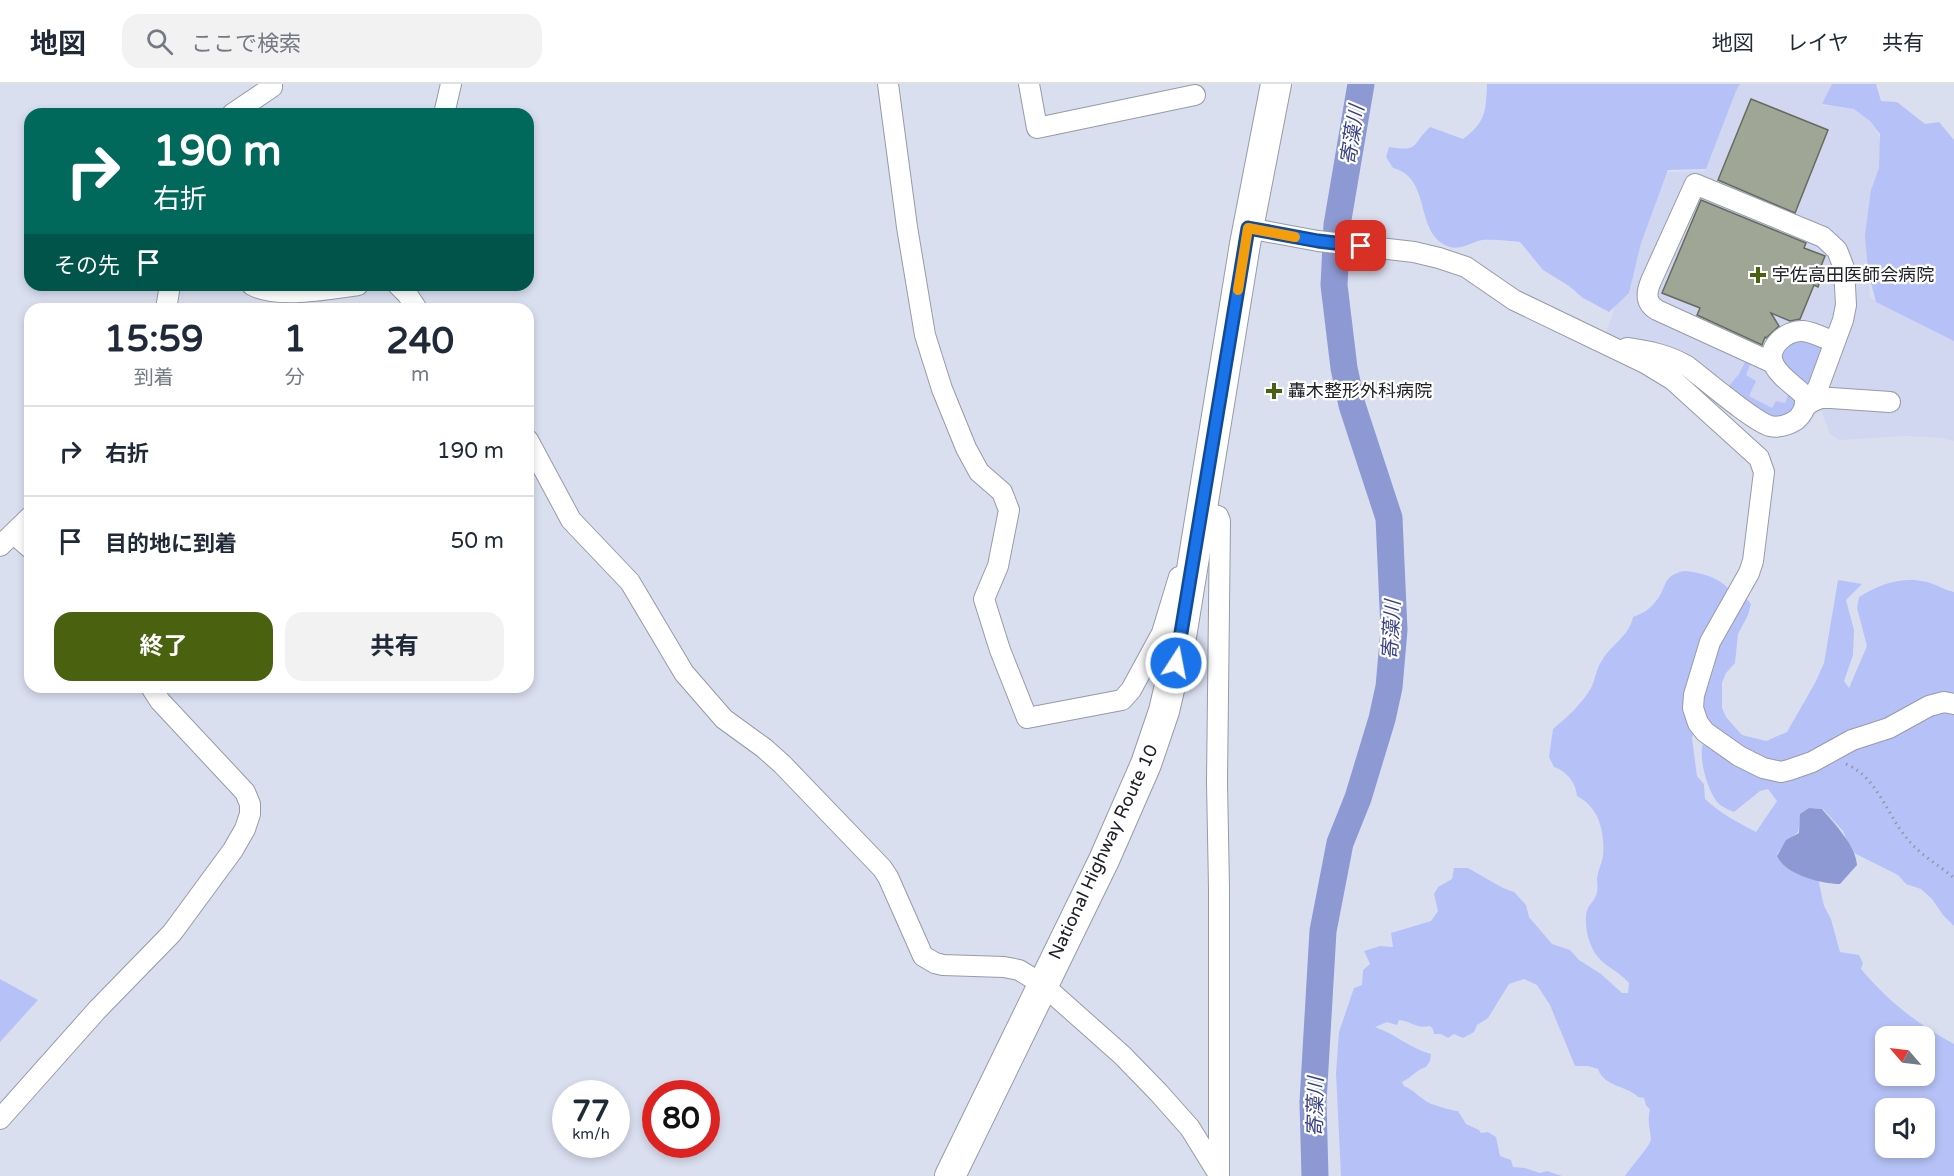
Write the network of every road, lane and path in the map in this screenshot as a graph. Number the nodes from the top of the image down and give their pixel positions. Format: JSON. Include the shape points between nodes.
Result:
{"nodes":[{"id":1,"x":272,"y":84,"type":"edge"},
{"id":2,"x":451,"y":84,"type":"edge"},
{"id":3,"x":888,"y":84,"type":"edge"},
{"id":4,"x":1029,"y":84,"type":"edge"},
{"id":5,"x":1276,"y":84,"type":"edge"},
{"id":6,"x":1195,"y":95,"type":"dead end"},
{"id":7,"x":241,"y":108,"type":"edge"},
{"id":8,"x":445,"y":108,"type":"edge"},
{"id":9,"x":1248,"y":228,"type":"junction"},
{"id":10,"x":404,"y":291,"type":"edge"},
{"id":11,"x":413,"y":303,"type":"edge"},
{"id":12,"x":1834,"y":342,"type":"junction"},
{"id":13,"x":1610,"y":347,"type":"junction"},
{"id":14,"x":1773,"y":363,"type":"junction"},
{"id":15,"x":1890,"y":402,"type":"dead end"},
{"id":16,"x":1808,"y":404,"type":"junction"},
{"id":17,"x":534,"y":451,"type":"edge"},
{"id":18,"x":1202,"y":512,"type":"junction"},
{"id":19,"x":24,"y":523,"type":"edge"},
{"id":20,"x":7,"y":540,"type":"edge"},
{"id":21,"x":24,"y":546,"type":"edge"},
{"id":22,"x":155,"y":693,"type":"edge"},
{"id":23,"x":1954,"y":704,"type":"edge"},
{"id":24,"x":1812,"y":762,"type":"junction"},
{"id":25,"x":1954,"y":878,"type":"edge"},
{"id":26,"x":1042,"y":984,"type":"junction"},
{"id":27,"x":0,"y":1119,"type":"edge"},
{"id":28,"x":950,"y":1176,"type":"edge"},
{"id":29,"x":1219,"y":1176,"type":"edge"}],
"edges":[{"from":1,"to":7,"type":"street"},
{"from":2,"to":8,"type":"street"},
{"from":3,"to":18,"type":"street","via":[[925,335],[966,448],[979,472],[1002,492],[1008,510],[998,566],[984,599],[1027,718],[1122,700],[1131,690],[1162,633]]},
{"from":4,"to":6,"type":"street","via":[[1037,128]]},
{"from":5,"to":9,"type":"highway","name":"National Highway Route 10"},
{"from":9,"to":13,"type":"street","via":[[1427,255],[1466,267],[1504,295]]},
{"from":9,"to":18,"type":"highway","name":"National Highway Route 10"},
{"from":10,"to":11,"type":"street"},
{"from":12,"to":14,"type":"street","via":[[1805,331],[1794,332],[1777,343]]},
{"from":12,"to":14,"type":"street","via":[[1846,297],[1844,268],[1832,243],[1695,184],[1651,282],[1649,302]]},
{"from":12,"to":16,"type":"street"},
{"from":13,"to":16,"type":"street","via":[[1644,350],[1674,359],[1771,427],[1788,425],[1800,417]]},
{"from":13,"to":24,"type":"street","via":[[1673,380],[1754,452],[1763,465],[1754,561],[1710,642],[1693,708],[1705,732],[1752,763],[1781,772]]},
{"from":14,"to":16,"type":"street"},
{"from":15,"to":16,"type":"street","via":[[1831,398]]},
{"from":17,"to":26,"type":"street","via":[[571,520],[630,582],[684,673],[708,702],[782,764],[882,868],[923,956],[943,965],[1019,970]]},
{"from":18,"to":26,"type":"highway","name":"National Highway Route 10","via":[[1178,653],[1155,738],[1113,840]]},
{"from":18,"to":29,"type":"street","via":[[1218,516],[1220,521]]},
{"from":19,"to":20,"type":"street"},
{"from":20,"to":21,"type":"street"},
{"from":22,"to":27,"type":"street","via":[[245,792],[250,814],[245,829],[172,933]]},
{"from":23,"to":24,"type":"street","via":[[1929,706]]},
{"from":24,"to":25,"type":"path","via":[[1838,760],[1857,769],[1871,783],[1910,842]]},
{"from":26,"to":28,"type":"highway","name":"National Highway Route 10"},
{"from":26,"to":29,"type":"street","via":[[1158,1092],[1190,1128]]}]}
